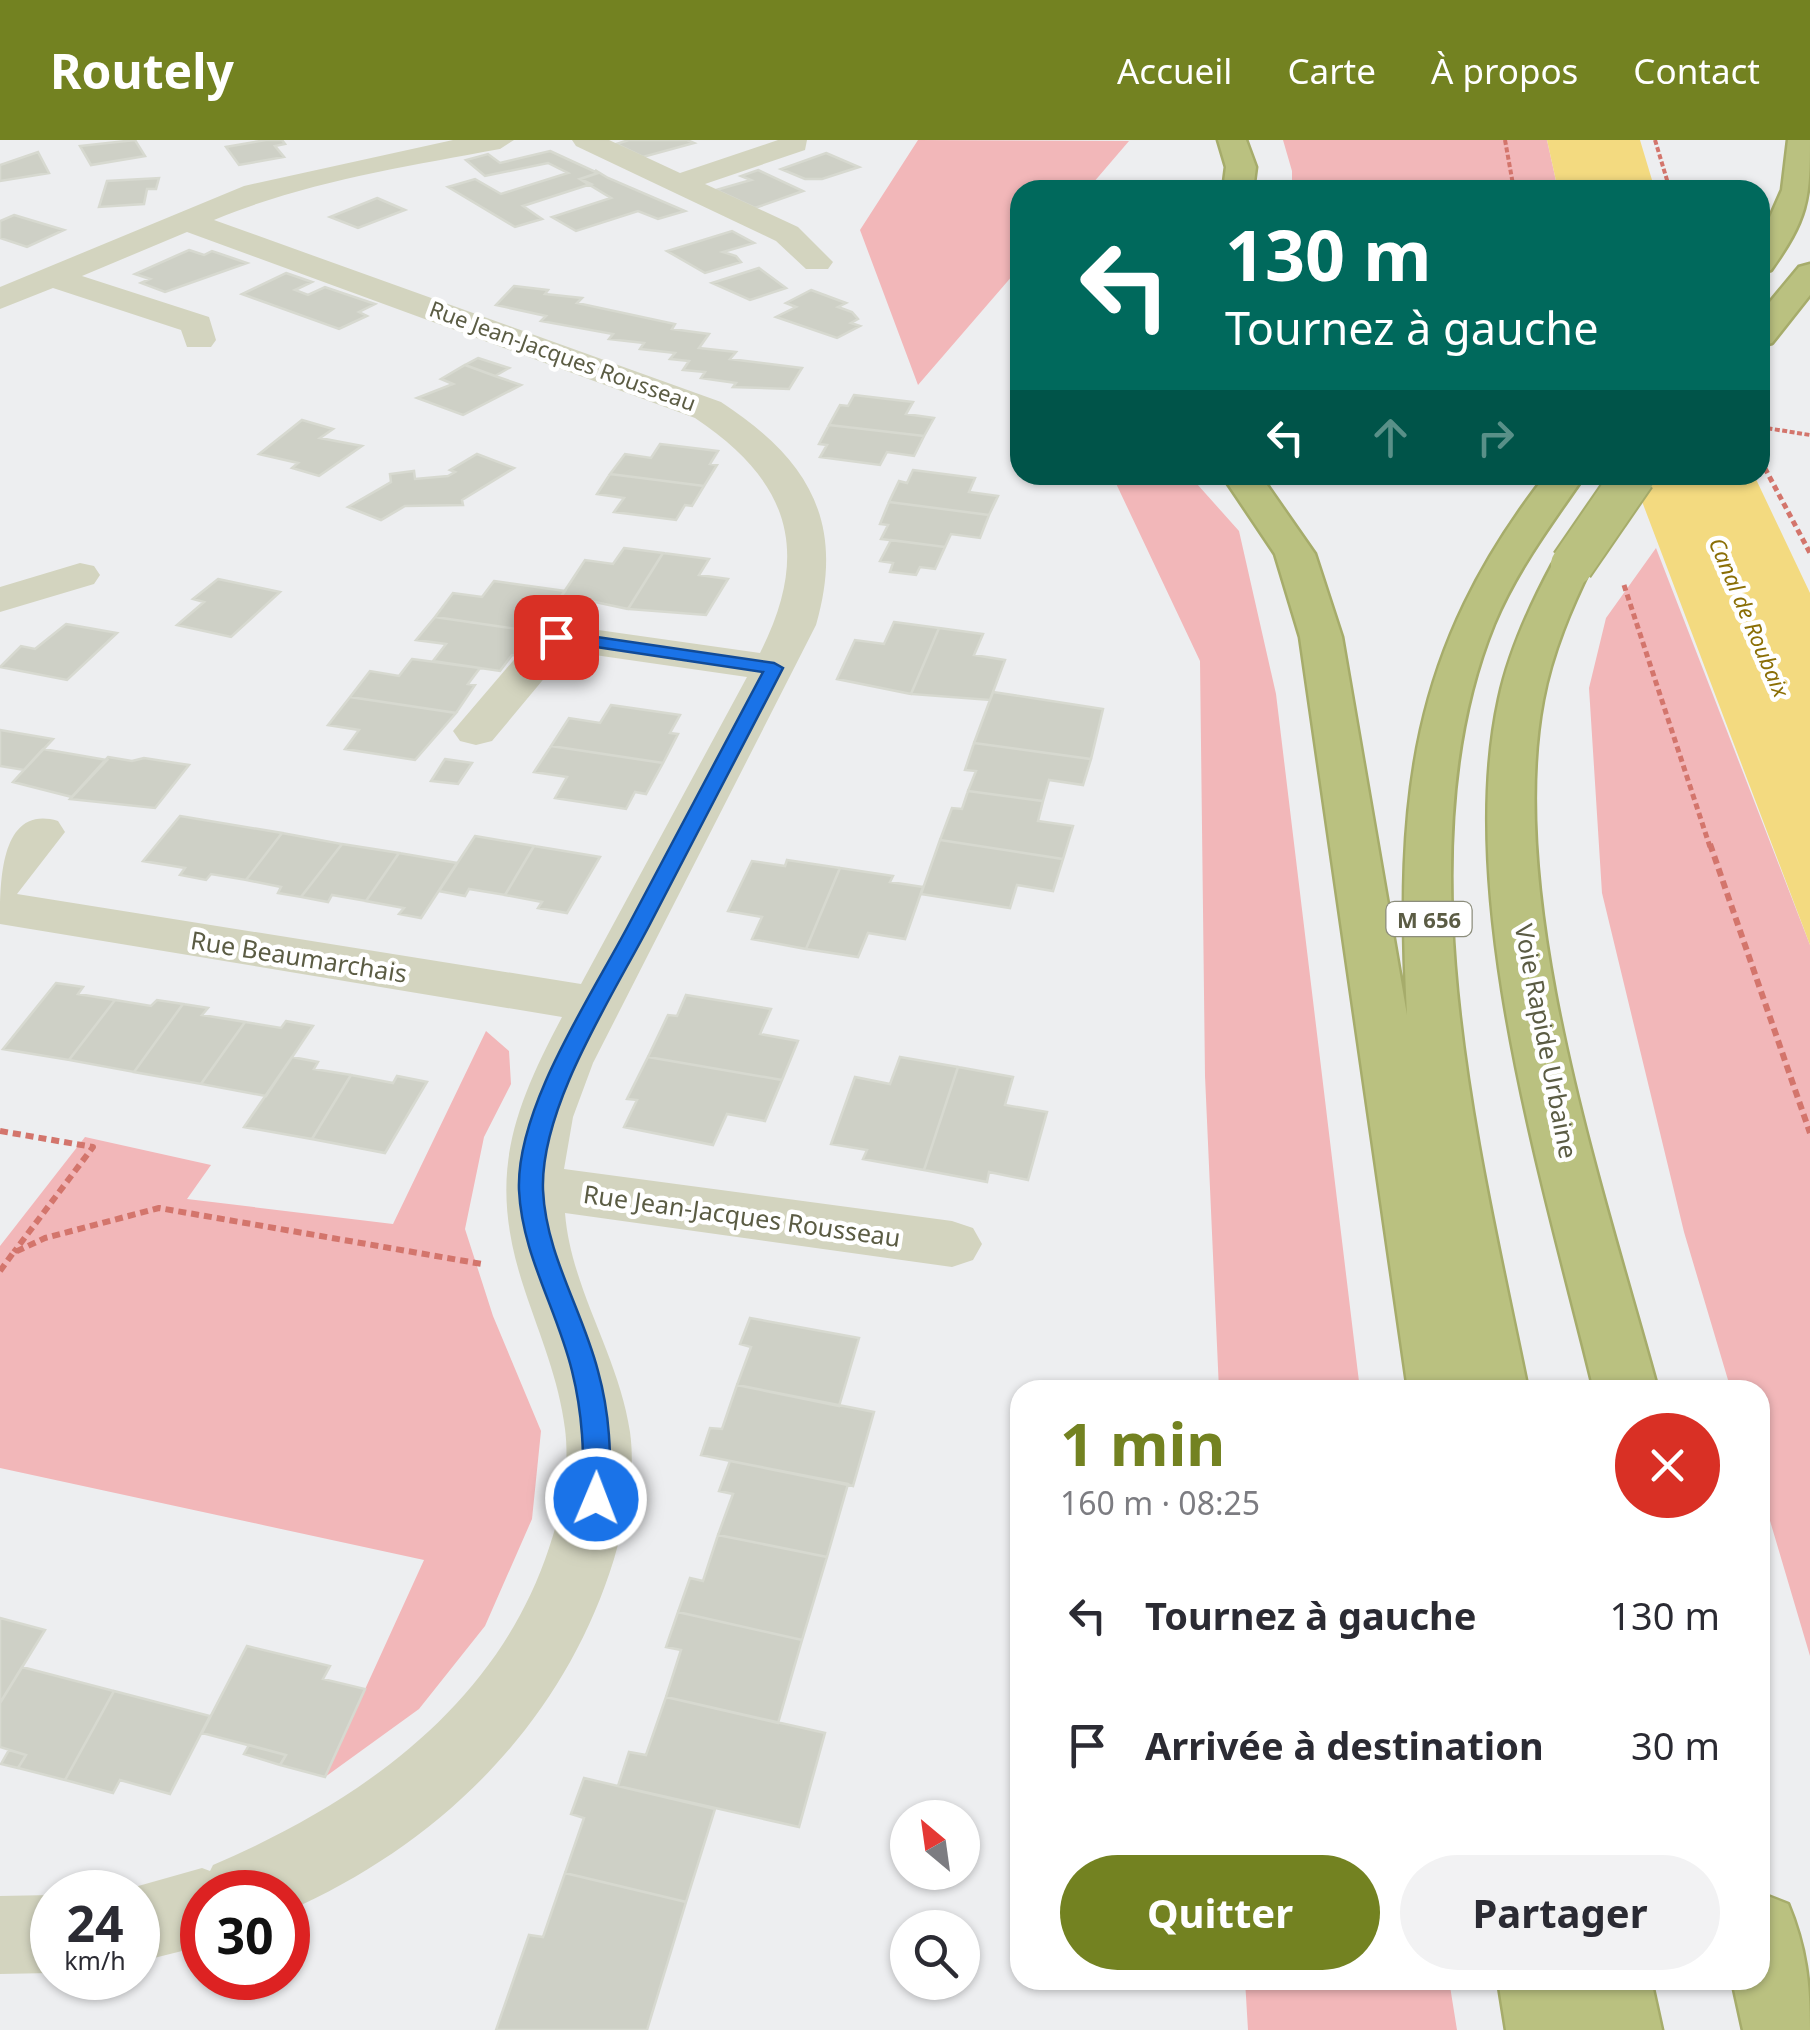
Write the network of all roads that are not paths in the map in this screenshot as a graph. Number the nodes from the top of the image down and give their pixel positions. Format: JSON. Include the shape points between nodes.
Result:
{"nodes":[{"id":1,"x":340,"y":140,"type":"edge"},
{"id":2,"x":500,"y":140,"type":"edge"},
{"id":3,"x":586,"y":140,"type":"edge"},
{"id":4,"x":1232,"y":140,"type":"edge"},
{"id":5,"x":1802,"y":142,"type":"edge"},
{"id":6,"x":795,"y":144,"type":"dead end"},
{"id":7,"x":364,"y":165,"type":"junction"},
{"id":8,"x":1239,"y":180,"type":"edge"},
{"id":9,"x":679,"y":183,"type":"junction"},
{"id":10,"x":184,"y":220,"type":"junction"},
{"id":11,"x":1773,"y":226,"type":"edge"},
{"id":12,"x":817,"y":262,"type":"dead end"},
{"id":13,"x":1809,"y":276,"type":"edge"},
{"id":14,"x":42,"y":281,"type":"junction"},
{"id":15,"x":0,"y":299,"type":"edge"},
{"id":16,"x":1810,"y":316,"type":"edge"},
{"id":17,"x":1770,"y":324,"type":"edge"},
{"id":18,"x":200,"y":340,"type":"dead end"},
{"id":19,"x":1770,"y":353,"type":"edge"},
{"id":20,"x":1247,"y":485,"type":"edge"},
{"id":21,"x":1559,"y":485,"type":"edge"},
{"id":22,"x":1630,"y":485,"type":"edge"},
{"id":23,"x":80,"y":575,"type":"dead end"},
{"id":24,"x":0,"y":600,"type":"edge"},
{"id":25,"x":774,"y":668,"type":"junction"},
{"id":26,"x":476,"y":731,"type":"dead end"},
{"id":27,"x":41,"y":832,"type":"dead end"},
{"id":28,"x":0,"y":883,"type":"edge"},
{"id":29,"x":0,"y":908,"type":"edge"},
{"id":30,"x":597,"y":1005,"type":"junction"},
{"id":31,"x":531,"y":1186,"type":"junction"},
{"id":32,"x":952,"y":1244,"type":"dead end"},
{"id":33,"x":1438,"y":1380,"type":"edge"},
{"id":34,"x":1494,"y":1380,"type":"edge"},
{"id":35,"x":1624,"y":1380,"type":"edge"},
{"id":36,"x":288,"y":1870,"type":"edge"},
{"id":37,"x":30,"y":1934,"type":"edge"},
{"id":38,"x":0,"y":1935,"type":"edge"},
{"id":39,"x":1770,"y":1973,"type":"edge"},
{"id":40,"x":1540,"y":1990,"type":"edge"},
{"id":41,"x":1613,"y":1990,"type":"edge"},
{"id":42,"x":1548,"y":2030,"type":"edge"},
{"id":43,"x":1621,"y":2030,"type":"edge"},
{"id":44,"x":1784,"y":2030,"type":"edge"}],
"edges":[{"from":1,"to":7,"type":"street"},
{"from":2,"to":7,"type":"street"},
{"from":3,"to":9,"type":"street"},
{"from":4,"to":8,"type":"highway"},
{"from":5,"to":11,"type":"highway"},
{"from":6,"to":9,"type":"street"},
{"from":7,"to":10,"type":"street","via":[[255,192]]},
{"from":9,"to":12,"type":"street","via":[[788,234]]},
{"from":10,"to":14,"type":"street"},
{"from":10,"to":25,"type":"street","name":"Rue Jean-Jacques Rousseau","via":[[650,386],[744,433],[794,492],[810,545],[804,603]]},
{"from":13,"to":17,"type":"highway"},
{"from":14,"to":15,"type":"street"},
{"from":14,"to":18,"type":"street","via":[[197,324]]},
{"from":16,"to":19,"type":"highway"},
{"from":20,"to":33,"type":"highway","via":[[1295,554],[1321,637]]},
{"from":21,"to":34,"type":"highway","number":"M 656","via":[[1507,558],[1464,649],[1430,810],[1430,948],[1440,1055]]},
{"from":22,"to":35,"type":"highway","name":"Voie Rapide Urbaine","bridge":true,"via":[[1595,566],[1531,656],[1517,722],[1516,854],[1532,987]]},
{"from":23,"to":24,"type":"street"},
{"from":25,"to":26,"type":"street","via":[[556,637]]},
{"from":25,"to":30,"type":"street","name":"Rue Jean-Jacques Rousseau"},
{"from":27,"to":28,"type":"street"},
{"from":29,"to":30,"type":"street","name":"Rue Beaumarchais"},
{"from":30,"to":31,"type":"street","name":"Rue Jean-Jacques Rousseau","via":[[550,1100]]},
{"from":31,"to":32,"type":"street","name":"Rue Jean-Jacques Rousseau"},
{"from":31,"to":36,"type":"street","name":"Rue Jean-Jacques Rousseau","via":[[535,1235],[585,1368],[598,1431],[596,1499],[582,1562],[560,1619],[515,1693],[420,1786],[328,1852]]},
{"from":37,"to":38,"type":"street"},
{"from":39,"to":44,"type":"highway"},
{"from":40,"to":42,"type":"highway"},
{"from":41,"to":43,"type":"highway"}]}
